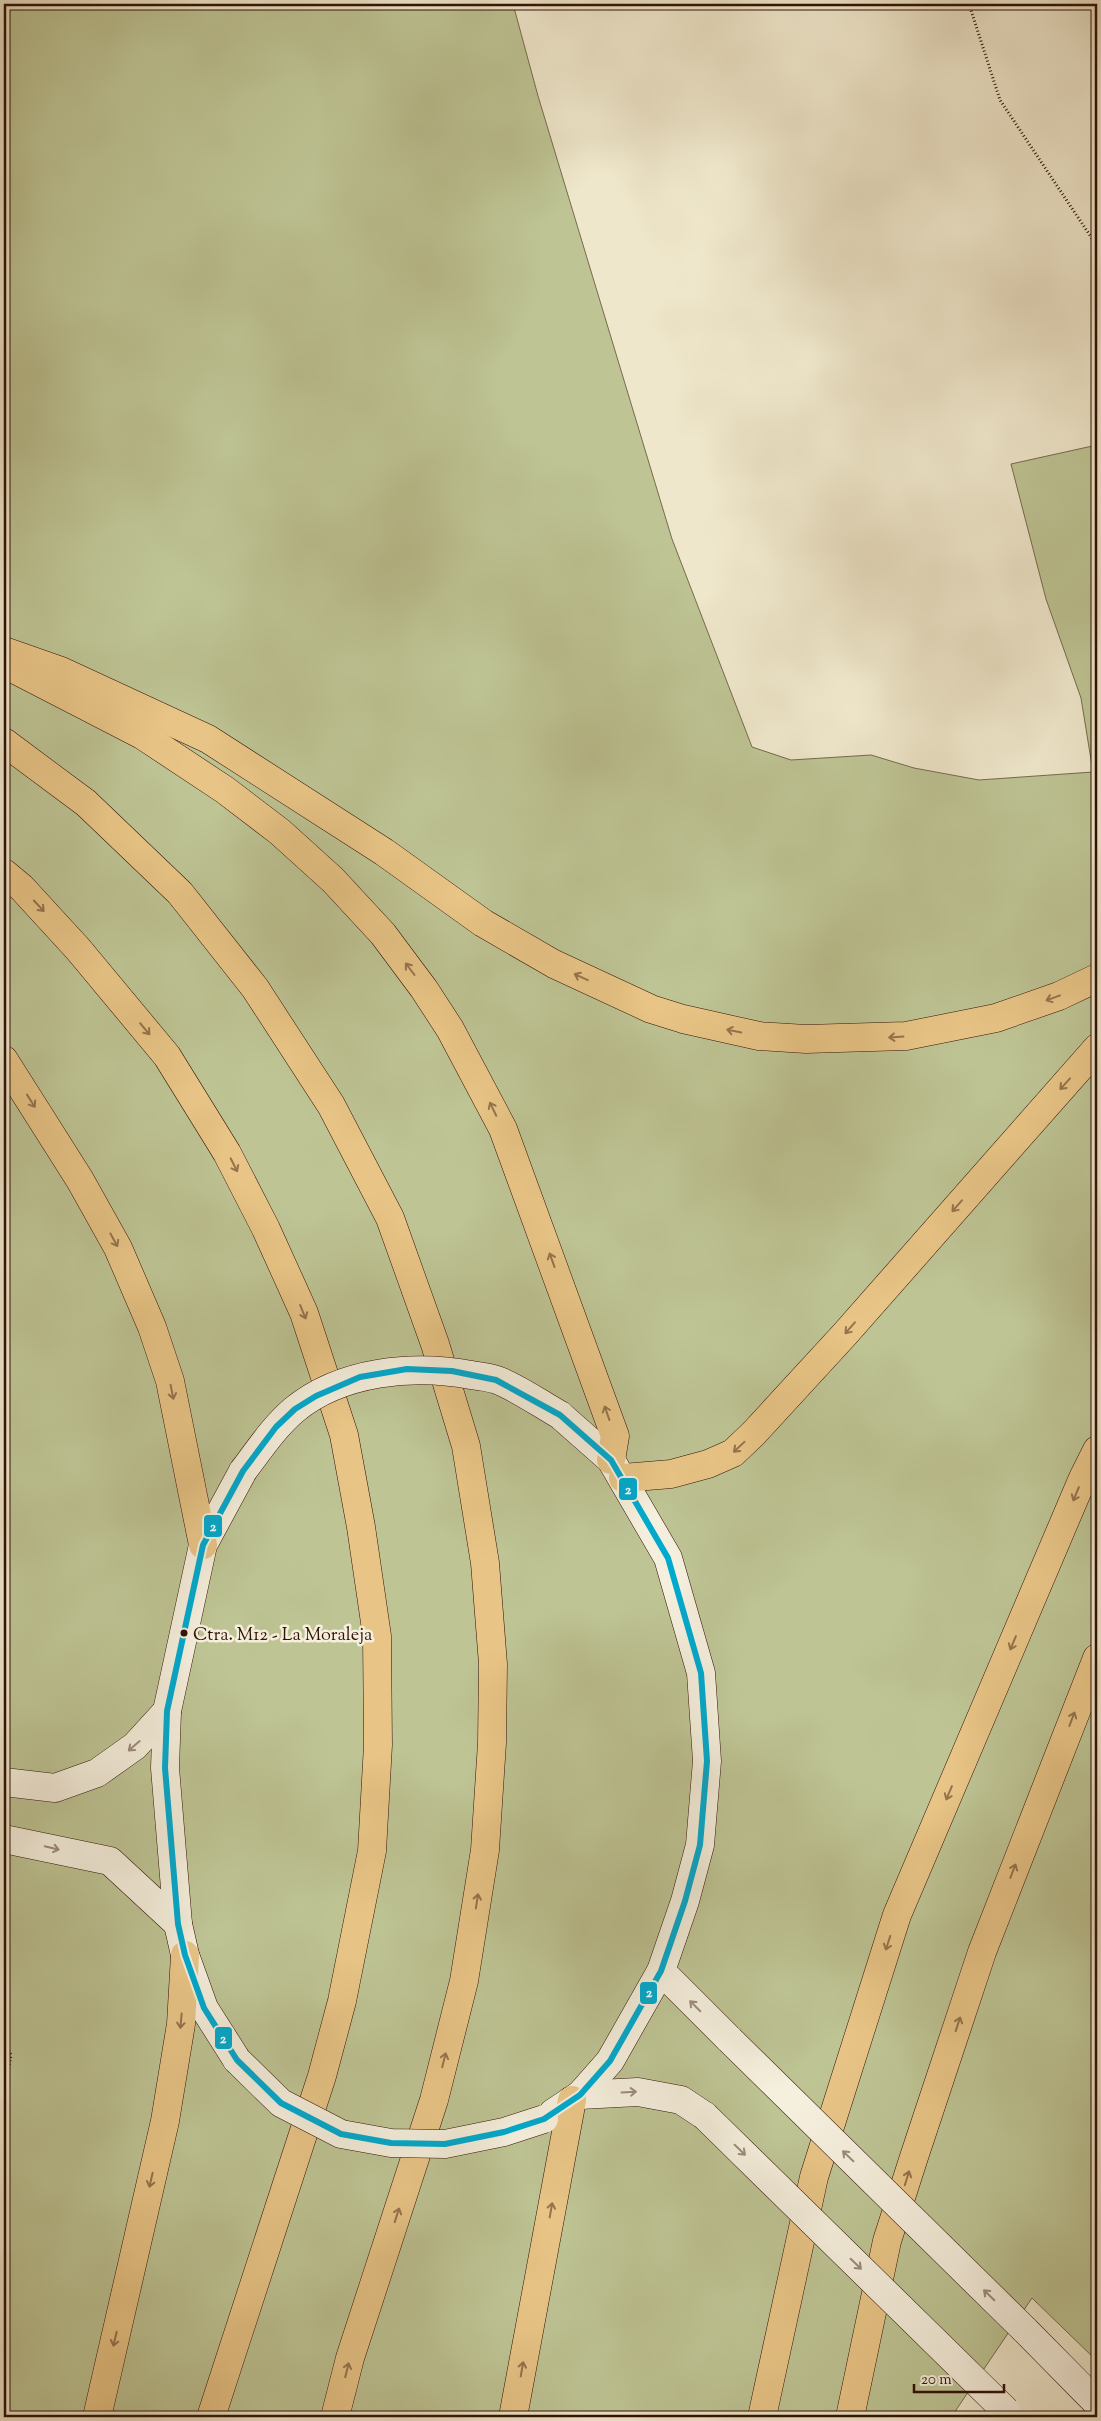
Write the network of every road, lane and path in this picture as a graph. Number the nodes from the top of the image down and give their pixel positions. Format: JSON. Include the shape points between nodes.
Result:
{"nodes":[{"id":1,"x":968,"y":4,"type":"edge"},
{"id":2,"x":1097,"y":246,"type":"edge"},
{"id":3,"x":4,"y":651,"type":"edge"},
{"id":4,"x":4,"y":664,"type":"edge"},
{"id":5,"x":4,"y":742,"type":"edge"},
{"id":6,"x":4,"y":873,"type":"edge"},
{"id":7,"x":1097,"y":978,"type":"edge"},
{"id":8,"x":1097,"y":1048,"type":"edge"},
{"id":9,"x":4,"y":1060,"type":"edge"},
{"id":10,"x":1097,"y":1450,"type":"edge"},
{"id":11,"x":617,"y":1469,"type":"junction"},
{"id":12,"x":203,"y":1545,"type":"junction"},
{"id":13,"x":1097,"y":1658,"type":"edge"},
{"id":14,"x":166,"y":1711,"type":"junction"},
{"id":15,"x":4,"y":1782,"type":"edge"},
{"id":16,"x":4,"y":1838,"type":"edge"},
{"id":17,"x":178,"y":1924,"type":"junction"},
{"id":18,"x":185,"y":1955,"type":"junction"},
{"id":19,"x":661,"y":1971,"type":"junction"},
{"id":20,"x":4,"y":2041,"type":"edge"},
{"id":21,"x":4,"y":2094,"type":"edge"},
{"id":22,"x":576,"y":2098,"type":"junction"},
{"id":23,"x":887,"y":2241,"type":"junction"},
{"id":24,"x":1097,"y":2403,"type":"edge"},
{"id":25,"x":1010,"y":2414,"type":"edge"},
{"id":26,"x":97,"y":2417,"type":"edge"},
{"id":27,"x":211,"y":2417,"type":"edge"},
{"id":28,"x":335,"y":2417,"type":"edge"},
{"id":29,"x":513,"y":2417,"type":"edge"},
{"id":30,"x":762,"y":2417,"type":"edge"},
{"id":31,"x":850,"y":2417,"type":"edge"},
{"id":32,"x":861,"y":2417,"type":"edge"}],
"edges":[{"from":1,"to":2,"type":"path","via":[[1000,100]]},
{"from":7,"to":3,"type":"highway","one_way":true,"via":[[1059,996],[996,1018],[906,1036],[863,1039],[759,1036],[683,1019],[651,1009],[554,964],[483,923],[384,852],[208,739],[61,671]]},
{"from":11,"to":4,"type":"highway","one_way":true,"via":[[615,1436],[503,1130],[450,1029],[383,934],[294,844],[225,790],[142,735]]},
{"from":28,"to":5,"type":"highway","one_way":true,"via":[[350,2358],[434,2100],[464,1981],[485,1850],[493,1664],[485,1563],[466,1446],[435,1344],[390,1218],[331,1105],[256,988],[180,893],[86,803]]},
{"from":6,"to":27,"type":"highway","one_way":true,"via":[[78,949],[167,1056],[228,1153],[266,1229],[304,1313],[344,1435],[377,1636],[378,1745],[372,1851],[342,2001],[322,2076]]},
{"from":8,"to":11,"type":"highway","one_way":true,"via":[[839,1341],[733,1453],[671,1474]]},
{"from":9,"to":12,"type":"highway","one_way":true,"via":[[118,1248],[152,1327],[170,1381]]},
{"from":10,"to":30,"type":"highway","one_way":true,"via":[[897,1914],[814,2177]]},
{"from":11,"to":12,"type":"street","bridge":true,"via":[[560,1415],[496,1380],[461,1373],[407,1369],[360,1377],[316,1396],[295,1409],[276,1427],[243,1470]]},
{"from":11,"to":19,"type":"street","via":[[668,1558],[701,1673],[707,1761],[700,1845]]},
{"from":12,"to":14,"type":"street"},
{"from":23,"to":13,"type":"highway","one_way":true,"via":[[982,1952]]},
{"from":14,"to":15,"type":"street","one_way":true,"via":[[135,1746],[97,1773],[55,1788]]},
{"from":14,"to":17,"type":"street","via":[[165,1768]]},
{"from":16,"to":17,"type":"street","one_way":true,"via":[[110,1861]]},
{"from":17,"to":18,"type":"street"},
{"from":18,"to":22,"type":"street","bridge":true,"via":[[204,2008],[238,2060],[281,2103],[340,2134],[391,2143],[445,2144],[544,2120]]},
{"from":18,"to":26,"type":"highway","one_way":true,"via":[[182,2024],[165,2122]]},
{"from":19,"to":22,"type":"street","via":[[610,2061]]},
{"from":24,"to":19,"type":"street","one_way":true,"bridge":true},
{"from":20,"to":21,"type":"path","via":[[10,2055]]},
{"from":22,"to":25,"type":"street","one_way":true,"bridge":true,"via":[[638,2092],[681,2100],[705,2116]]},
{"from":29,"to":22,"type":"highway","one_way":true},
{"from":23,"to":31,"type":"highway"},
{"from":23,"to":32,"type":"highway"}]}
